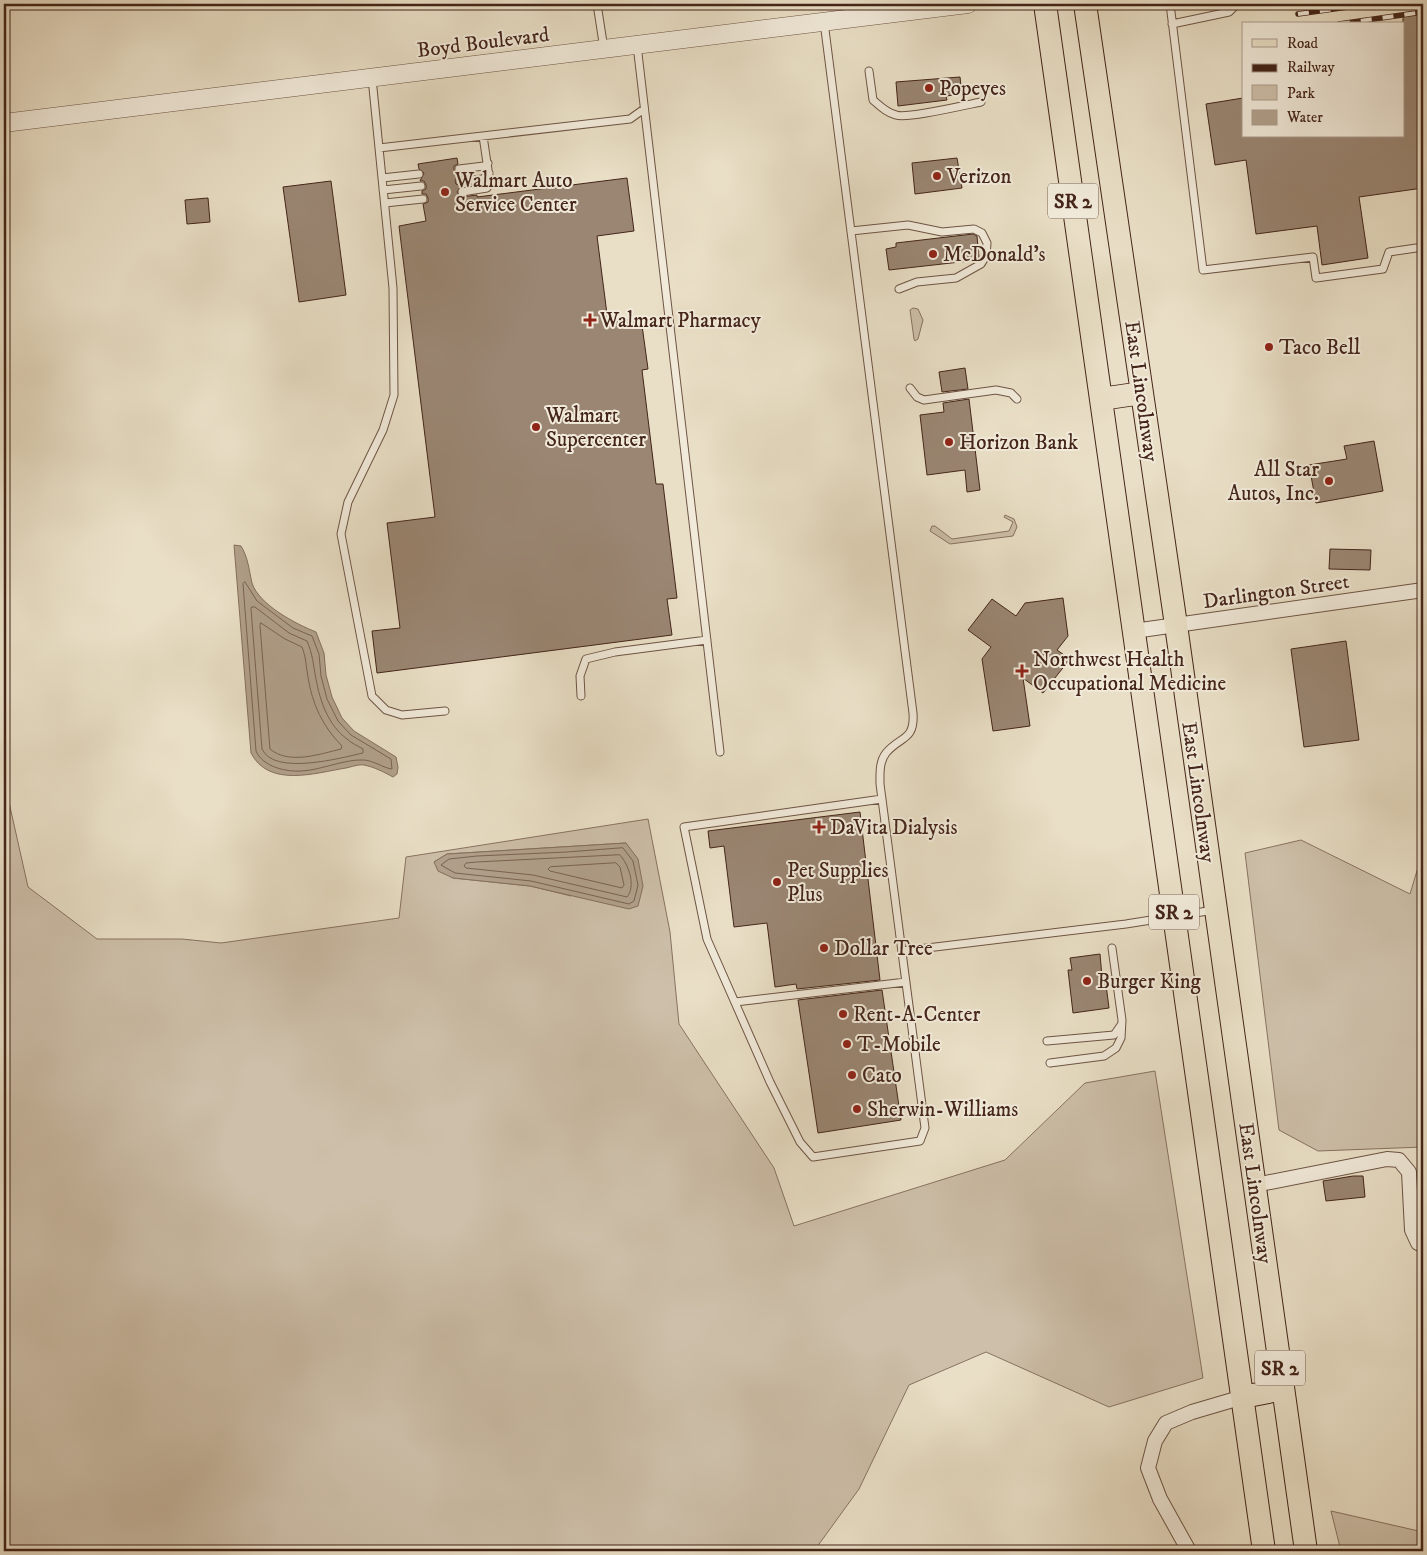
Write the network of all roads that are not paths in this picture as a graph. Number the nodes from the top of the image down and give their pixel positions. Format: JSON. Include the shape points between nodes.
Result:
{"nodes":[{"id":1,"x":597,"y":4,"type":"edge"},
{"id":2,"x":968,"y":4,"type":"edge"},
{"id":3,"x":1046,"y":4,"type":"edge"},
{"id":4,"x":1085,"y":4,"type":"edge"},
{"id":5,"x":1170,"y":4,"type":"edge"},
{"id":6,"x":1237,"y":4,"type":"edge"},
{"id":7,"x":824,"y":22,"type":"junction"},
{"id":8,"x":1172,"y":24,"type":"junction"},
{"id":9,"x":637,"y":45,"type":"junction"},
{"id":10,"x":604,"y":49,"type":"junction"},
{"id":11,"x":869,"y":71,"type":"dead end"},
{"id":12,"x":372,"y":78,"type":"junction"},
{"id":13,"x":980,"y":102,"type":"dead end"},
{"id":14,"x":644,"y":109,"type":"junction"},
{"id":15,"x":4,"y":123,"type":"edge"},
{"id":16,"x":483,"y":136,"type":"junction"},
{"id":17,"x":379,"y":148,"type":"junction"},
{"id":18,"x":488,"y":163,"type":"junction"},
{"id":19,"x":459,"y":169,"type":"dead end"},
{"id":20,"x":489,"y":173,"type":"junction"},
{"id":21,"x":419,"y":174,"type":"dead end"},
{"id":22,"x":382,"y":178,"type":"junction"},
{"id":23,"x":460,"y":181,"type":"dead end"},
{"id":24,"x":421,"y":186,"type":"dead end"},
{"id":25,"x":384,"y":190,"type":"junction"},
{"id":26,"x":462,"y":192,"type":"dead end"},
{"id":27,"x":423,"y":199,"type":"dead end"},
{"id":28,"x":384,"y":203,"type":"junction"},
{"id":29,"x":851,"y":231,"type":"junction"},
{"id":30,"x":1423,"y":247,"type":"edge"},
{"id":31,"x":899,"y":289,"type":"dead end"},
{"id":32,"x":910,"y":388,"type":"dead end"},
{"id":33,"x":1142,"y":393,"type":"junction"},
{"id":34,"x":1017,"y":399,"type":"dead end"},
{"id":35,"x":1102,"y":399,"type":"junction"},
{"id":36,"x":1423,"y":594,"type":"edge"},
{"id":37,"x":1176,"y":625,"type":"junction"},
{"id":38,"x":1134,"y":631,"type":"junction"},
{"id":39,"x":707,"y":640,"type":"junction"},
{"id":40,"x":581,"y":696,"type":"dead end"},
{"id":41,"x":445,"y":711,"type":"dead end"},
{"id":42,"x":720,"y":752,"type":"dead end"},
{"id":43,"x":882,"y":799,"type":"junction"},
{"id":44,"x":1216,"y":910,"type":"junction"},
{"id":45,"x":1175,"y":917,"type":"junction"},
{"id":46,"x":1112,"y":948,"type":"dead end"},
{"id":47,"x":902,"y":951,"type":"junction"},
{"id":48,"x":906,"y":982,"type":"junction"},
{"id":49,"x":735,"y":1002,"type":"junction"},
{"id":50,"x":1122,"y":1025,"type":"junction"},
{"id":51,"x":1047,"y":1042,"type":"dead end"},
{"id":52,"x":1050,"y":1063,"type":"dead end"},
{"id":53,"x":1254,"y":1185,"type":"junction"},
{"id":54,"x":1423,"y":1245,"type":"edge"},
{"id":55,"x":1283,"y":1389,"type":"junction"},
{"id":56,"x":1243,"y":1397,"type":"junction"},
{"id":57,"x":1189,"y":1551,"type":"edge"},
{"id":58,"x":1264,"y":1551,"type":"edge"},
{"id":59,"x":1306,"y":1551,"type":"edge"}],
"edges":[{"from":1,"to":10,"type":"lane"},
{"from":2,"to":7,"type":"street","name":"Boyd Boulevard"},
{"from":3,"to":35,"type":"main road","name":"East Lincolnway","number":"SR 2"},
{"from":4,"to":33,"type":"main road","name":"East Lincolnway","number":"SR 2"},
{"from":5,"to":8,"type":"lane"},
{"from":6,"to":8,"type":"lane","via":[[1229,12]]},
{"from":7,"to":9,"type":"street","name":"Boyd Boulevard"},
{"from":7,"to":29,"type":"lane"},
{"from":8,"to":30,"type":"lane","via":[[1203,270],[1313,257],[1316,278],[1383,269],[1389,252]]},
{"from":9,"to":10,"type":"street","name":"Boyd Boulevard"},
{"from":9,"to":14,"type":"lane"},
{"from":10,"to":12,"type":"street","name":"Boyd Boulevard"},
{"from":11,"to":13,"type":"lane","via":[[873,100],[897,116]]},
{"from":12,"to":15,"type":"street","name":"Boyd Boulevard"},
{"from":12,"to":17,"type":"lane"},
{"from":14,"to":16,"type":"lane","via":[[630,119]]},
{"from":14,"to":39,"type":"lane"},
{"from":16,"to":17,"type":"lane"},
{"from":16,"to":18,"type":"lane"},
{"from":17,"to":22,"type":"lane"},
{"from":18,"to":19,"type":"lane"},
{"from":18,"to":20,"type":"lane"},
{"from":20,"to":23,"type":"lane","via":[[483,179]]},
{"from":20,"to":26,"type":"lane","via":[[487,188]]},
{"from":21,"to":22,"type":"lane"},
{"from":22,"to":25,"type":"lane"},
{"from":24,"to":25,"type":"lane"},
{"from":25,"to":28,"type":"lane"},
{"from":27,"to":28,"type":"lane"},
{"from":28,"to":41,"type":"lane","via":[[393,288],[394,396],[383,430],[348,502],[341,534],[372,696],[386,710],[402,715]]},
{"from":29,"to":31,"type":"lane","via":[[908,224],[942,232],[974,229],[982,233],[987,243],[986,256],[981,264],[956,278],[917,282]]},
{"from":29,"to":43,"type":"lane","via":[[914,724],[910,733],[886,754],[880,768]]},
{"from":32,"to":34,"type":"lane","via":[[924,400],[996,390],[1011,392]]},
{"from":33,"to":35,"type":"main road"},
{"from":33,"to":37,"type":"main road","name":"East Lincolnway","number":"SR 2"},
{"from":35,"to":38,"type":"main road","name":"East Lincolnway","number":"SR 2"},
{"from":36,"to":37,"type":"street","name":"Darlington Street"},
{"from":37,"to":38,"type":"street","name":"Darlington Street"},
{"from":37,"to":44,"type":"main road","name":"East Lincolnway","number":"SR 2"},
{"from":38,"to":45,"type":"main road","name":"East Lincolnway","number":"SR 2"},
{"from":39,"to":40,"type":"lane","via":[[586,659],[580,676]]},
{"from":39,"to":42,"type":"lane"},
{"from":43,"to":47,"type":"lane"},
{"from":43,"to":49,"type":"lane","via":[[684,827],[707,938]]},
{"from":44,"to":45,"type":"lane"},
{"from":44,"to":53,"type":"main road","name":"East Lincolnway","number":"SR 2"},
{"from":45,"to":47,"type":"lane"},
{"from":45,"to":56,"type":"main road","name":"East Lincolnway","number":"SR 2"},
{"from":46,"to":50,"type":"lane"},
{"from":47,"to":48,"type":"lane"},
{"from":48,"to":49,"type":"lane"},
{"from":48,"to":49,"type":"lane","via":[[925,1128],[920,1140],[813,1156],[800,1142]]},
{"from":50,"to":51,"type":"lane","via":[[1114,1035]]},
{"from":50,"to":52,"type":"lane","via":[[1116,1048],[1104,1056]]},
{"from":53,"to":54,"type":"street","via":[[1387,1159],[1399,1160],[1409,1172],[1412,1230],[1418,1243]]},
{"from":53,"to":55,"type":"main road","name":"East Lincolnway","number":"SR 2"},
{"from":55,"to":56,"type":"main road"},
{"from":55,"to":59,"type":"main road","name":"East Lincolnway","number":"SR 2"},
{"from":56,"to":57,"type":"street","via":[[1166,1423],[1155,1441],[1148,1468],[1160,1499]]},
{"from":56,"to":58,"type":"main road","name":"East Lincolnway","number":"SR 2"}]}
